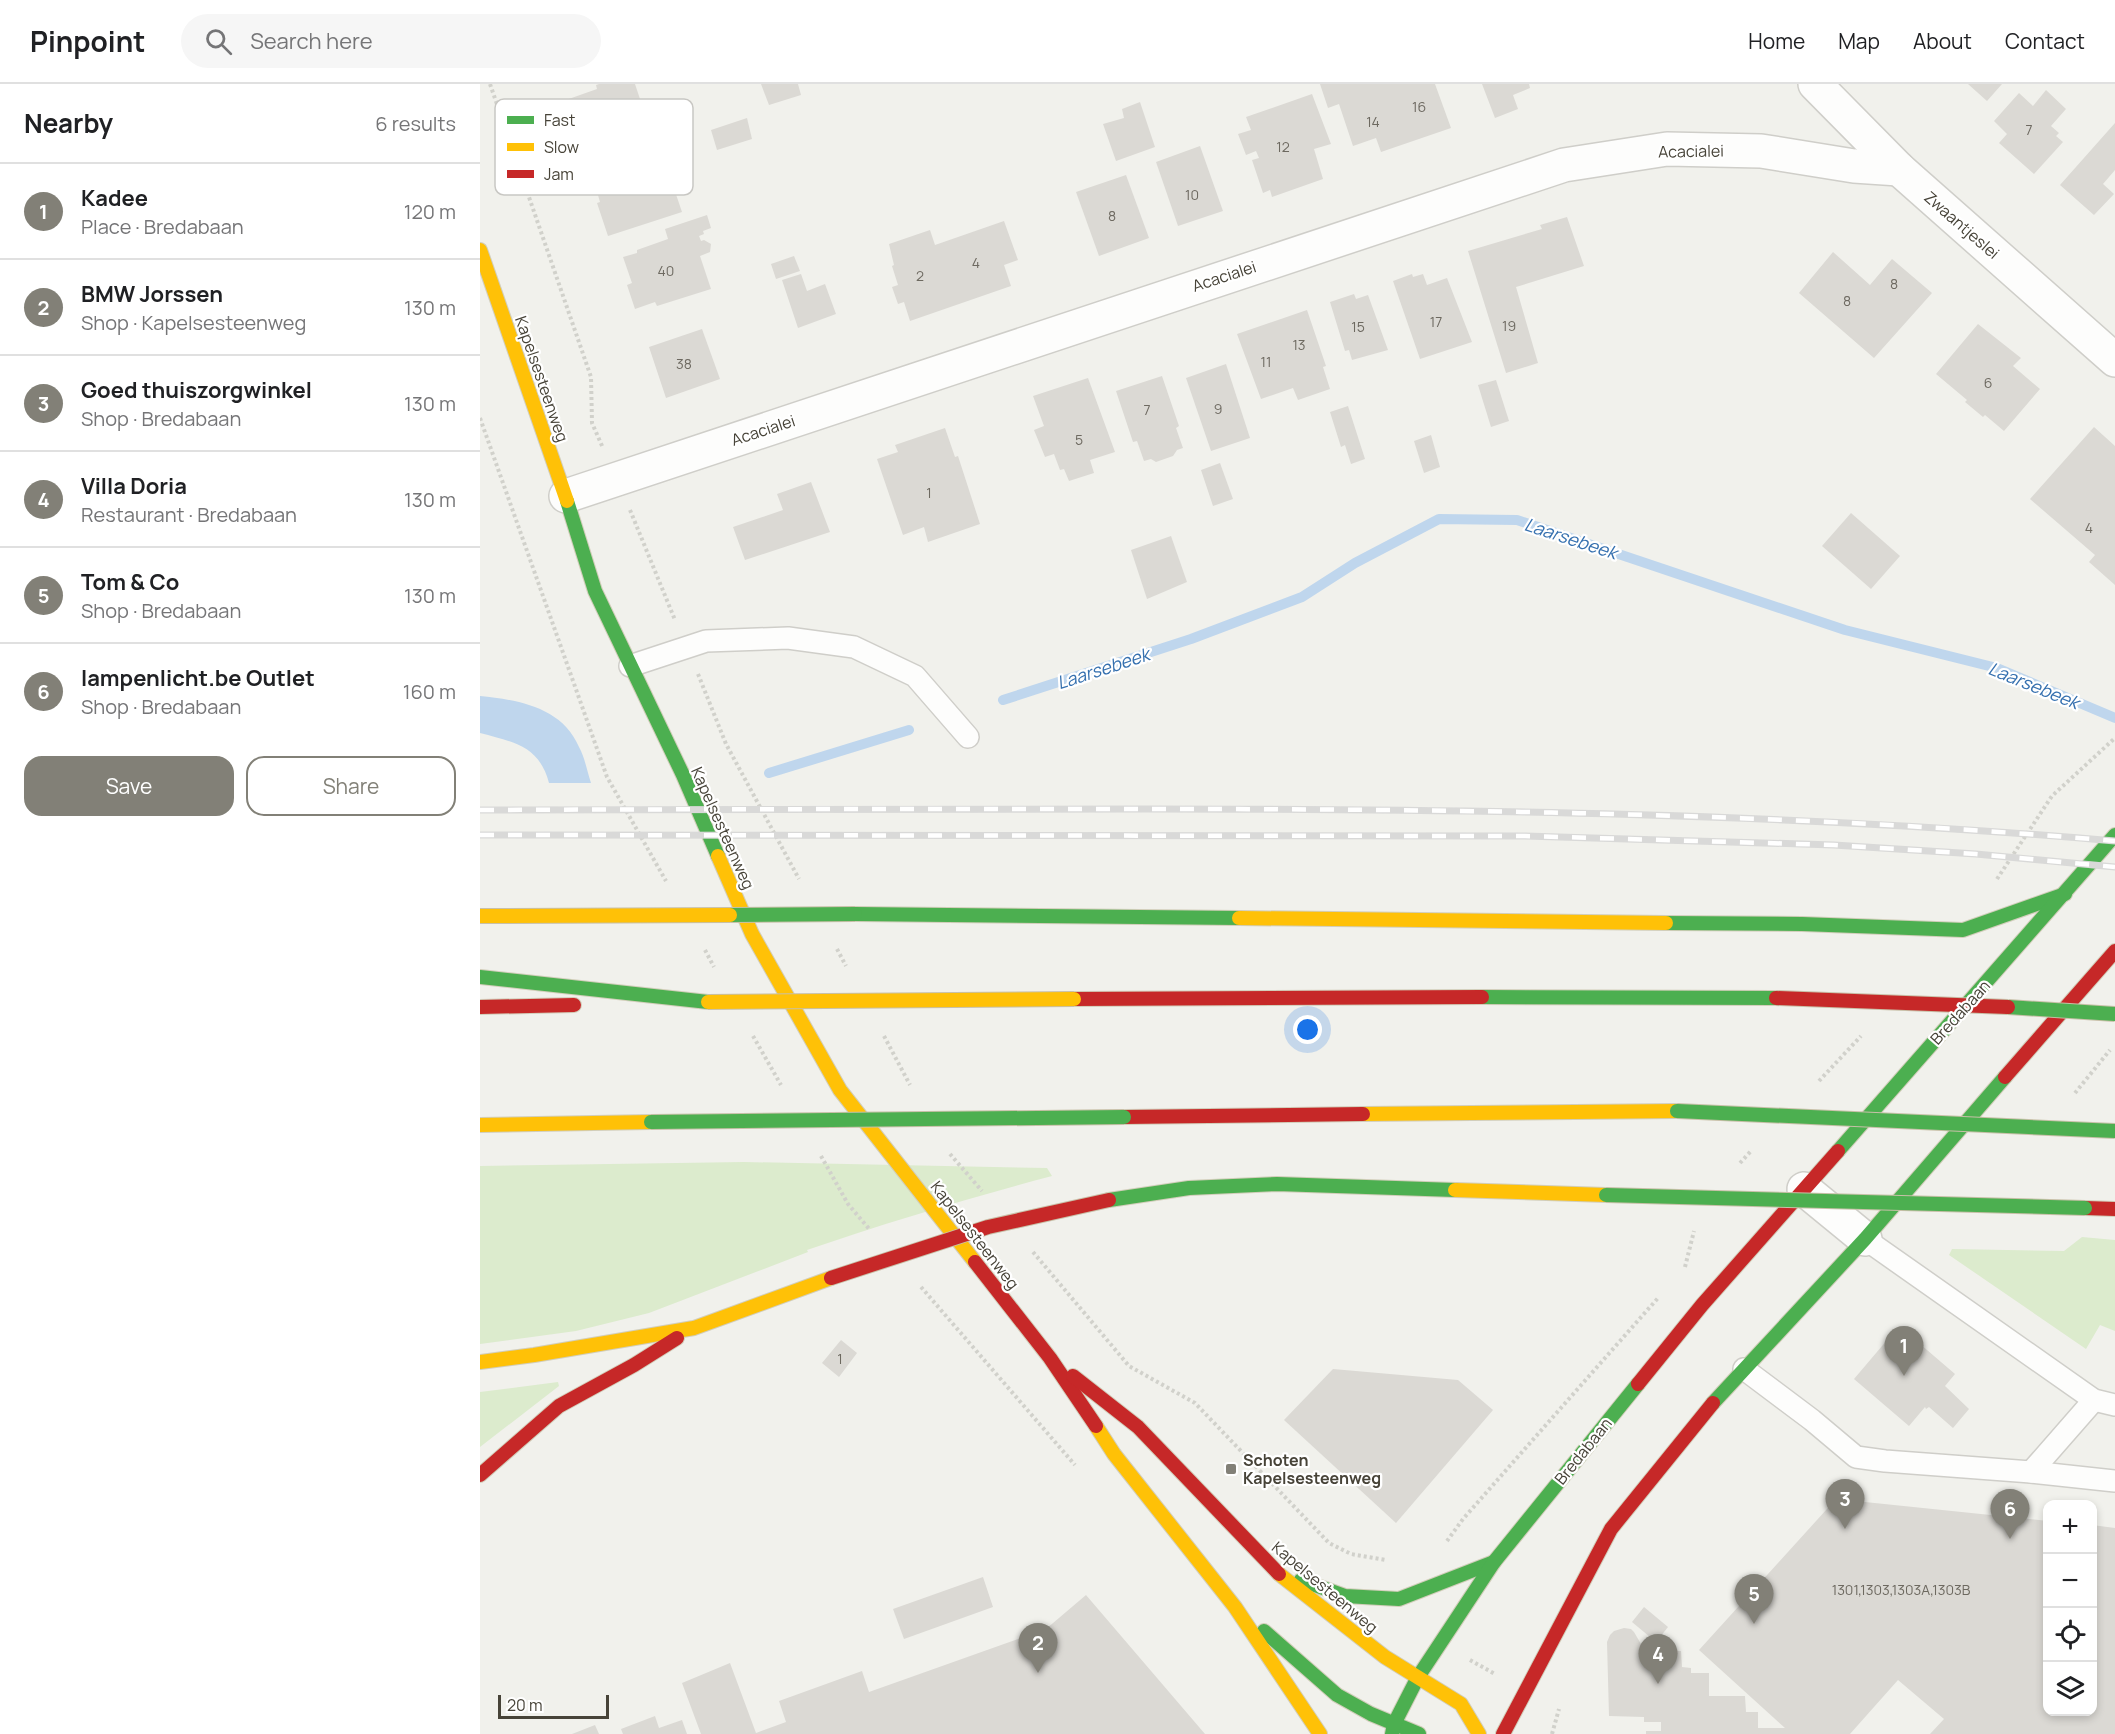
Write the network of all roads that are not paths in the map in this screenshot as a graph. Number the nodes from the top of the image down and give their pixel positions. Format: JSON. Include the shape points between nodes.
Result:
{"nodes":[{"id":1,"x":1815,"y":84,"type":"edge"},
{"id":2,"x":1899,"y":169,"type":"junction"},
{"id":3,"x":480,"y":249,"type":"edge"},
{"id":4,"x":2115,"y":360,"type":"edge"},
{"id":5,"x":566,"y":496,"type":"junction"},
{"id":6,"x":630,"y":666,"type":"junction"},
{"id":7,"x":968,"y":737,"type":"dead end"},
{"id":8,"x":2115,"y":835,"type":"edge"},
{"id":9,"x":2066,"y":894,"type":"junction"},
{"id":10,"x":480,"y":916,"type":"edge"},
{"id":11,"x":2115,"y":951,"type":"edge"},
{"id":12,"x":480,"y":977,"type":"edge"},
{"id":13,"x":708,"y":1002,"type":"junction"},
{"id":14,"x":480,"y":1006,"type":"edge"},
{"id":15,"x":2115,"y":1014,"type":"edge"},
{"id":16,"x":480,"y":1125,"type":"edge"},
{"id":17,"x":2115,"y":1131,"type":"edge"},
{"id":18,"x":1803,"y":1189,"type":"junction"},
{"id":19,"x":2115,"y":1209,"type":"edge"},
{"id":20,"x":1865,"y":1239,"type":"junction"},
{"id":21,"x":694,"y":1328,"type":"junction"},
{"id":22,"x":1050,"y":1358,"type":"junction"},
{"id":23,"x":480,"y":1362,"type":"edge"},
{"id":24,"x":1744,"y":1369,"type":"junction"},
{"id":25,"x":2094,"y":1400,"type":"junction"},
{"id":26,"x":2115,"y":1405,"type":"edge"},
{"id":27,"x":2031,"y":1472,"type":"junction"},
{"id":28,"x":480,"y":1475,"type":"edge"},
{"id":29,"x":2115,"y":1480,"type":"edge"},
{"id":30,"x":1494,"y":1562,"type":"junction"},
{"id":31,"x":1275,"y":1571,"type":"junction"},
{"id":32,"x":1235,"y":1607,"type":"junction"},
{"id":33,"x":1418,"y":1677,"type":"junction"},
{"id":34,"x":1393,"y":1729,"type":"edge"},
{"id":35,"x":1320,"y":1734,"type":"edge"},
{"id":36,"x":1419,"y":1734,"type":"edge"},
{"id":37,"x":1479,"y":1734,"type":"edge"},
{"id":38,"x":1503,"y":1734,"type":"edge"}],
"edges":[{"from":1,"to":2,"type":"street","name":"Zwaantjeslei"},
{"from":2,"to":4,"type":"street","name":"Zwaantjeslei"},
{"from":2,"to":5,"type":"street","name":"Acacialei","via":[[1761,151],[1667,149],[1564,165]]},
{"from":3,"to":5,"type":"main road","name":"Kapelsesteenweg"},
{"from":5,"to":6,"type":"main road","name":"Kapelsesteenweg","via":[[595,591]]},
{"from":6,"to":7,"type":"lane","via":[[706,641],[788,638],[854,647],[915,676]]},
{"from":6,"to":22,"type":"main road","name":"Kapelsesteenweg","via":[[683,775],[752,934],[840,1090]]},
{"from":8,"to":9,"type":"main road","name":"Bredabaan"},
{"from":9,"to":10,"type":"main road","bridge":true,"via":[[1963,930],[1802,924],[855,914]]},
{"from":9,"to":18,"type":"main road","name":"Bredabaan"},
{"from":11,"to":20,"type":"main road"},
{"from":12,"to":13,"type":"main road"},
{"from":13,"to":14,"type":"main road"},
{"from":13,"to":15,"type":"main road","bridge":true,"via":[[1776,998]]},
{"from":16,"to":17,"type":"main road","bridge":true,"via":[[1677,1111]]},
{"from":18,"to":20,"type":"street"},
{"from":18,"to":30,"type":"main road","name":"Bredabaan","via":[[1702,1305]]},
{"from":19,"to":21,"type":"main road","bridge":true,"via":[[1277,1184],[1189,1188],[1109,1200],[988,1227]]},
{"from":20,"to":24,"type":"main road"},
{"from":20,"to":25,"type":"lane"},
{"from":21,"to":23,"type":"main road"},
{"from":21,"to":28,"type":"main road","via":[[559,1406]]},
{"from":22,"to":31,"type":"main road","name":"Kapelsesteenweg","via":[[1138,1427]]},
{"from":22,"to":32,"type":"main road","name":"Kapelsesteenweg","via":[[1114,1454]]},
{"from":24,"to":27,"type":"lane","via":[[1856,1457]]},
{"from":24,"to":38,"type":"main road","via":[[1611,1529]]},
{"from":25,"to":26,"type":"lane"},
{"from":25,"to":27,"type":"lane"},
{"from":27,"to":29,"type":"lane"},
{"from":30,"to":31,"type":"main road","via":[[1399,1599],[1345,1596]]},
{"from":30,"to":33,"type":"main road","name":"Bredabaan"},
{"from":31,"to":33,"type":"main road","name":"Kapelsesteenweg","via":[[1385,1657]]},
{"from":32,"to":34,"type":"main road","name":"Kapelsesteenweg","via":[[1328,1688]]},
{"from":32,"to":35,"type":"main road","name":"Kapelsesteenweg"},
{"from":33,"to":34,"type":"main road","name":"Bredabaan"},
{"from":33,"to":37,"type":"main road","name":"Kapelsesteenweg","via":[[1461,1704]]},
{"from":34,"to":36,"type":"main road","name":"Kapelsesteenweg"}]}
